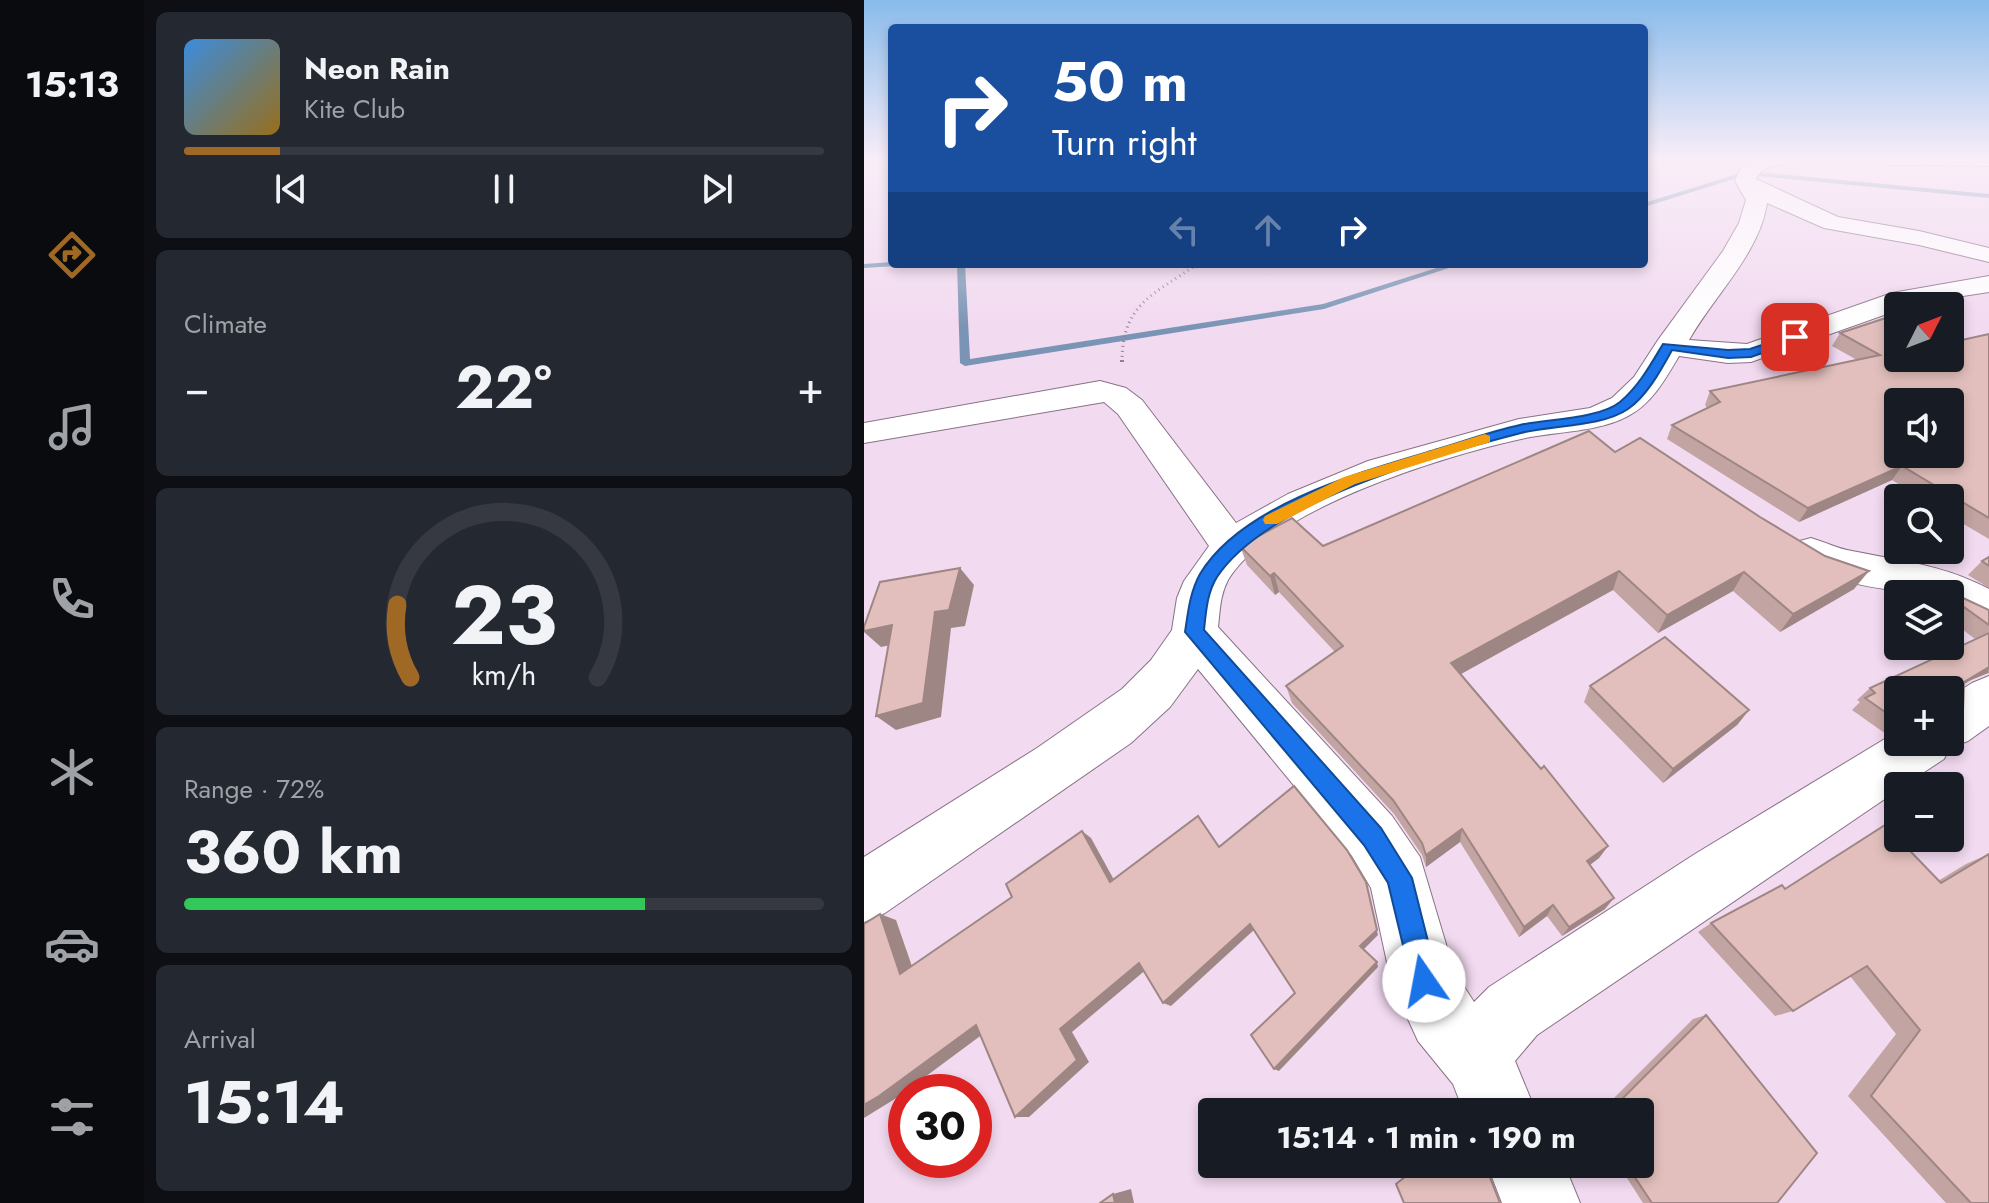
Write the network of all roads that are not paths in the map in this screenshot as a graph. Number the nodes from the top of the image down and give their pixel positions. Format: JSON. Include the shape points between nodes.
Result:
{"nodes":[{"id":1,"x":1752,"y":215,"type":"edge"},
{"id":2,"x":1814,"y":215,"type":"edge"},
{"id":3,"x":1989,"y":255,"type":"edge"},
{"id":4,"x":1989,"y":284,"type":"edge"},
{"id":5,"x":1668,"y":346,"type":"junction"},
{"id":6,"x":1600,"y":415,"type":"junction"},
{"id":7,"x":864,"y":433,"type":"edge"},
{"id":8,"x":1639,"y":441,"type":"edge"},
{"id":9,"x":1775,"y":531,"type":"edge"},
{"id":10,"x":1232,"y":547,"type":"junction"},
{"id":11,"x":1989,"y":611,"type":"edge"},
{"id":12,"x":1195,"y":632,"type":"junction"},
{"id":13,"x":1989,"y":698,"type":"edge"},
{"id":14,"x":1964,"y":715,"type":"edge"},
{"id":15,"x":1904,"y":756,"type":"edge"},
{"id":16,"x":864,"y":892,"type":"edge"},
{"id":17,"x":1490,"y":1086,"type":"edge"},
{"id":18,"x":1531,"y":1178,"type":"edge"},
{"id":19,"x":1541,"y":1203,"type":"edge"}],
"edges":[{"from":1,"to":5,"type":"street","via":[[1721,276]]},
{"from":2,"to":3,"type":"street"},
{"from":4,"to":5,"type":"street","via":[[1902,299],[1751,353]]},
{"from":5,"to":6,"type":"street","via":[[1640,391],[1623,406]]},
{"from":6,"to":8,"type":"street"},
{"from":6,"to":10,"type":"street","via":[[1521,429],[1350,480],[1263,524]]},
{"from":7,"to":10,"type":"street","via":[[1086,391],[1115,395],[1130,407]]},
{"from":9,"to":11,"type":"street","via":[[1828,561],[1923,578]]},
{"from":10,"to":12,"type":"street","via":[[1198,599]]},
{"from":12,"to":16,"type":"street","via":[[1164,679],[1107,730]]},
{"from":12,"to":17,"type":"street","via":[[1372,836],[1399,878],[1424,981]]},
{"from":13,"to":14,"type":"street"},
{"from":15,"to":17,"type":"street","via":[[1513,1011],[1492,1033]]},
{"from":18,"to":19,"type":"street"}]}
